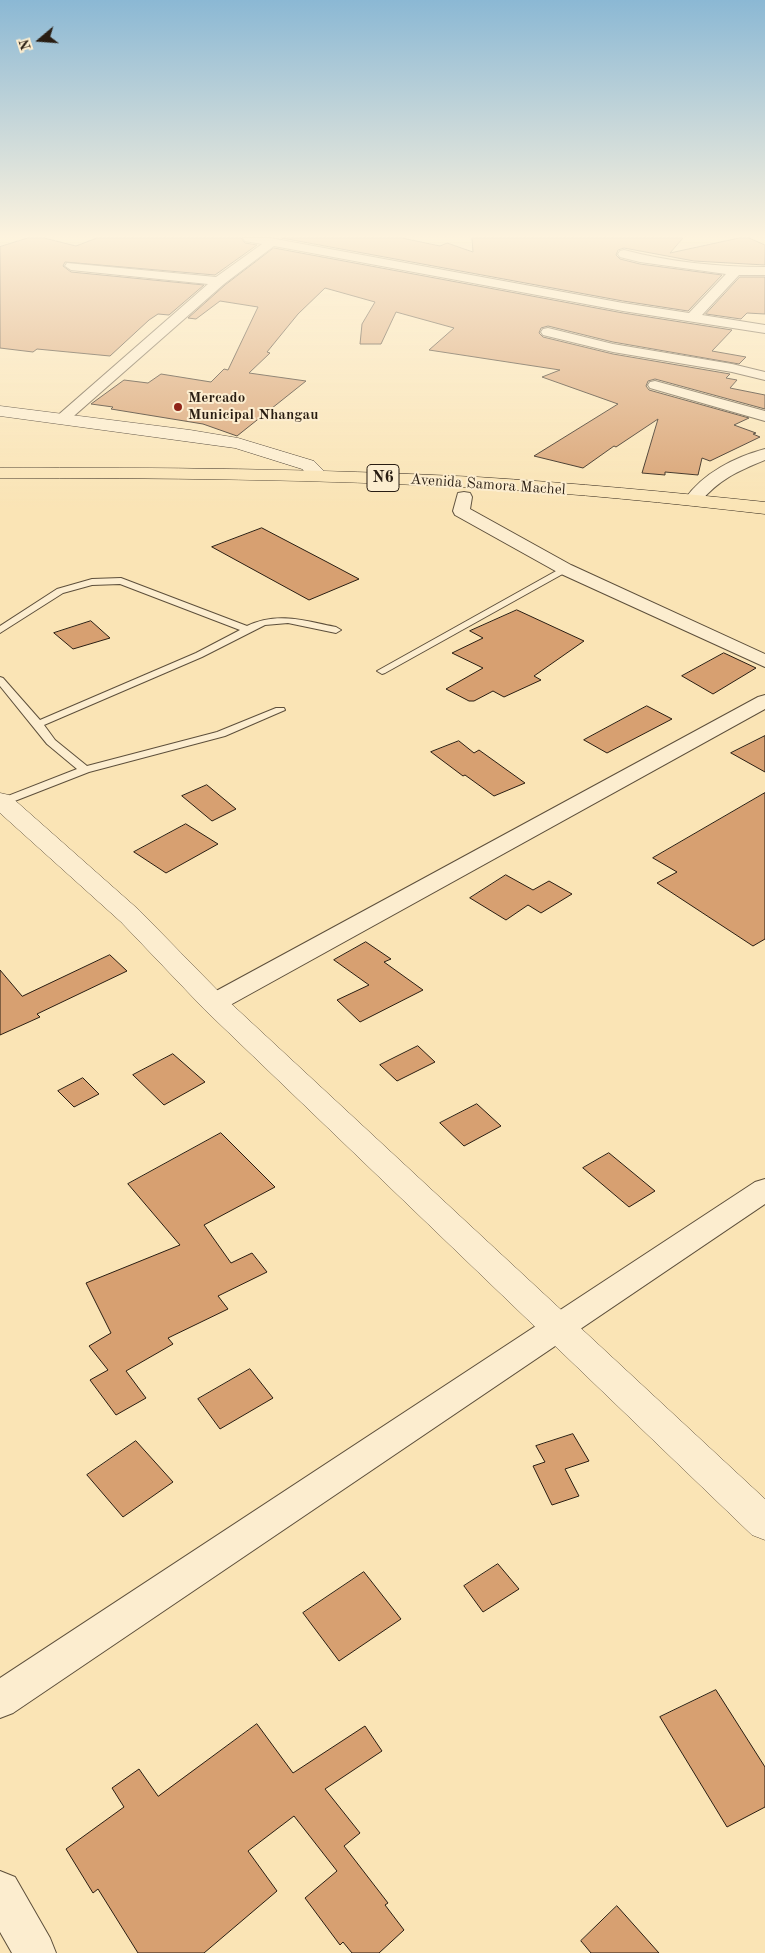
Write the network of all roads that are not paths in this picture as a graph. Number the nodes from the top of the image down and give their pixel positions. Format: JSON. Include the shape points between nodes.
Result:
{"nodes":[{"id":1,"x":164,"y":329,"type":"edge"},
{"id":2,"x":548,"y":332,"type":"dead end"},
{"id":3,"x":765,"y":376,"type":"edge"},
{"id":4,"x":655,"y":385,"type":"dead end"},
{"id":5,"x":0,"y":411,"type":"edge"},
{"id":6,"x":765,"y":416,"type":"edge"},
{"id":7,"x":62,"y":419,"type":"junction"},
{"id":8,"x":765,"y":454,"type":"edge"},
{"id":9,"x":0,"y":473,"type":"edge"},
{"id":10,"x":320,"y":476,"type":"junction"},
{"id":11,"x":0,"y":486,"type":"edge"},
{"id":12,"x":464,"y":497,"type":"junction"},
{"id":13,"x":694,"y":499,"type":"junction"},
{"id":14,"x":765,"y":508,"type":"edge"},
{"id":15,"x":765,"y":522,"type":"edge"},
{"id":16,"x":565,"y":569,"type":"junction"},
{"id":17,"x":246,"y":629,"type":"junction"},
{"id":18,"x":0,"y":630,"type":"edge"},
{"id":19,"x":336,"y":630,"type":"dead end"},
{"id":20,"x":765,"y":662,"type":"edge"},
{"id":21,"x":382,"y":671,"type":"dead end"},
{"id":22,"x":0,"y":680,"type":"edge"},
{"id":23,"x":765,"y":701,"type":"edge"},
{"id":24,"x":280,"y":710,"type":"dead end"},
{"id":25,"x":38,"y":724,"type":"junction"},
{"id":26,"x":86,"y":770,"type":"junction"},
{"id":27,"x":1,"y":801,"type":"edge"},
{"id":28,"x":214,"y":1003,"type":"junction"},
{"id":29,"x":765,"y":1190,"type":"edge"},
{"id":30,"x":559,"y":1328,"type":"junction"},
{"id":31,"x":765,"y":1523,"type":"edge"},
{"id":32,"x":0,"y":1700,"type":"edge"},
{"id":33,"x":0,"y":1892,"type":"edge"},
{"id":34,"x":35,"y":1953,"type":"edge"}],
"edges":[{"from":1,"to":7,"type":"street"},
{"from":2,"to":3,"type":"street","via":[[613,348]]},
{"from":4,"to":6,"type":"street"},
{"from":5,"to":7,"type":"street"},
{"from":7,"to":10,"type":"street","via":[[238,444],[308,465]]},
{"from":8,"to":13,"type":"street","via":[[708,482]]},
{"from":9,"to":10,"type":"highway","name":"Avenida Samora Machel","number":"N6"},
{"from":10,"to":13,"type":"highway","name":"Avenida Samora Machel","number":"N6"},
{"from":11,"to":12,"type":"highway","name":"Avenida Samora Machel","number":"N6","via":[[319,489]]},
{"from":12,"to":15,"type":"highway","name":"Avenida Samora Machel","number":"N6","via":[[567,503]]},
{"from":12,"to":16,"type":"street","via":[[461,511]]},
{"from":13,"to":14,"type":"highway","name":"Avenida Samora Machel","number":"N6"},
{"from":16,"to":20,"type":"street"},
{"from":16,"to":21,"type":"lane"},
{"from":17,"to":18,"type":"lane","via":[[121,580],[92,582],[60,591]]},
{"from":17,"to":19,"type":"lane","via":[[263,622],[288,620]]},
{"from":17,"to":25,"type":"lane","via":[[199,655]]},
{"from":22,"to":25,"type":"lane"},
{"from":23,"to":28,"type":"street"},
{"from":24,"to":26,"type":"lane","via":[[221,734]]},
{"from":25,"to":26,"type":"lane","via":[[51,742]]},
{"from":26,"to":27,"type":"lane"},
{"from":27,"to":28,"type":"street","via":[[130,916]]},
{"from":28,"to":30,"type":"street"},
{"from":29,"to":30,"type":"street"},
{"from":30,"to":31,"type":"street"},
{"from":30,"to":32,"type":"street"},
{"from":33,"to":34,"type":"street"}]}
